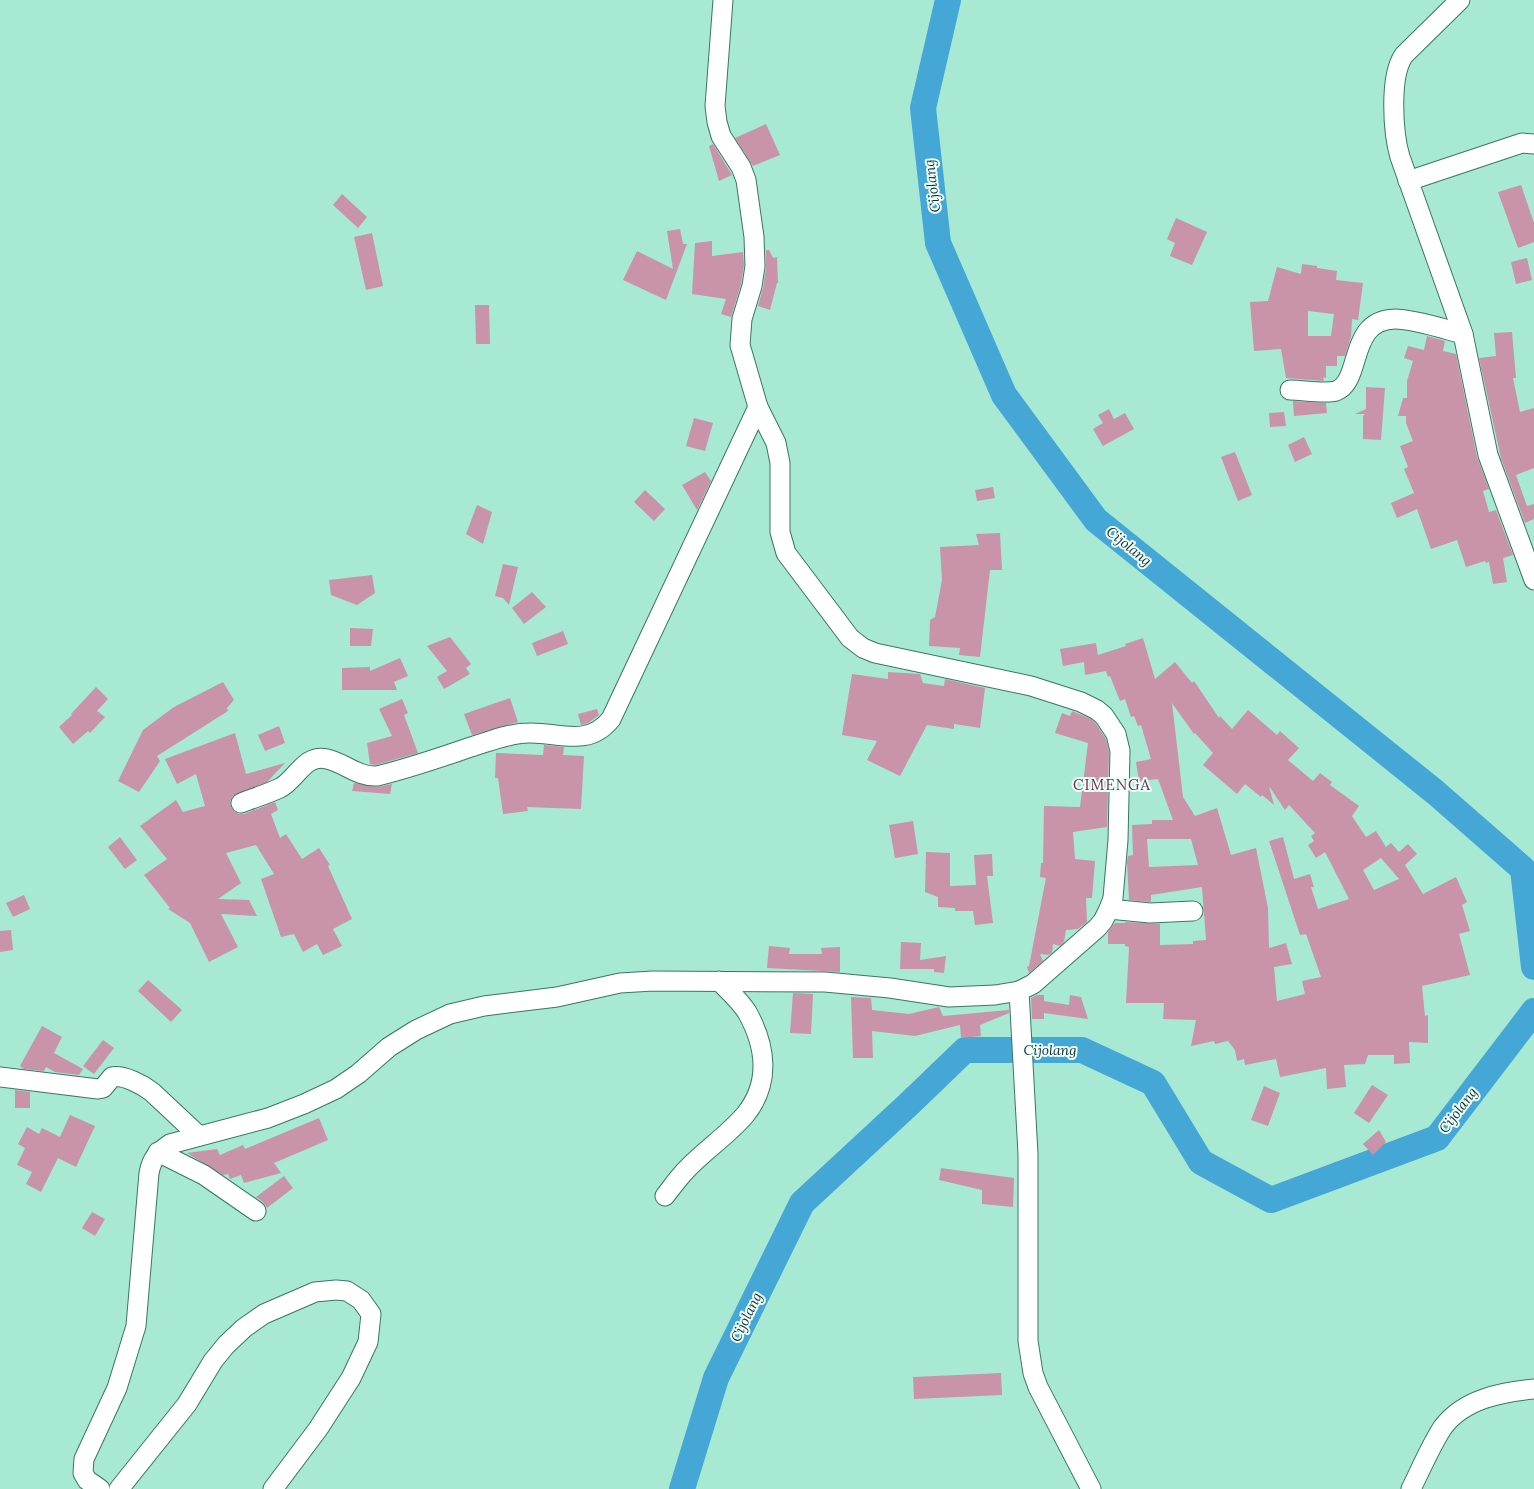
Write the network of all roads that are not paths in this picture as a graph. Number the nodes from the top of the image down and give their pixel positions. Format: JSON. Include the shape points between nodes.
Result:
{"nodes":[{"id":1,"x":723,"y":0,"type":"edge"},
{"id":2,"x":1460,"y":0,"type":"edge"},
{"id":3,"x":1534,"y":144,"type":"edge"},
{"id":4,"x":1408,"y":181,"type":"junction"},
{"id":5,"x":1463,"y":334,"type":"junction"},
{"id":6,"x":1290,"y":390,"type":"dead end"},
{"id":7,"x":758,"y":406,"type":"junction"},
{"id":8,"x":1534,"y":580,"type":"edge"},
{"id":9,"x":241,"y":803,"type":"dead end"},
{"id":10,"x":1109,"y":909,"type":"junction"},
{"id":11,"x":1193,"y":911,"type":"dead end"},
{"id":12,"x":719,"y":981,"type":"junction"},
{"id":13,"x":1019,"y":991,"type":"junction"},
{"id":14,"x":0,"y":1077,"type":"edge"},
{"id":15,"x":199,"y":1136,"type":"junction"},
{"id":16,"x":158,"y":1152,"type":"junction"},
{"id":17,"x":665,"y":1196,"type":"dead end"},
{"id":18,"x":256,"y":1211,"type":"dead end"},
{"id":19,"x":1534,"y":1388,"type":"edge"},
{"id":20,"x":100,"y":1489,"type":"edge"},
{"id":21,"x":119,"y":1489,"type":"edge"},
{"id":22,"x":273,"y":1489,"type":"edge"},
{"id":23,"x":1091,"y":1489,"type":"edge"},
{"id":24,"x":1411,"y":1489,"type":"edge"}],
"edges":[{"from":1,"to":7,"type":"street","via":[[715,106],[721,136],[746,180],[755,266],[742,319],[740,345]]},
{"from":2,"to":4,"type":"street","via":[[1404,55],[1396,71],[1396,139]]},
{"from":3,"to":4,"type":"street","via":[[1522,143]]},
{"from":4,"to":5,"type":"street"},
{"from":5,"to":6,"type":"street","via":[[1403,319],[1386,320],[1362,339],[1348,381],[1340,388],[1330,392]]},
{"from":5,"to":8,"type":"street","via":[[1488,455]]},
{"from":7,"to":9,"type":"street","via":[[611,719],[599,730],[568,738],[529,732],[498,738],[377,776],[367,776],[326,758],[316,759],[308,762],[282,786]]},
{"from":7,"to":10,"type":"street","via":[[776,443],[780,463],[780,532],[786,553],[850,638],[876,653],[1031,686],[1081,702],[1104,716],[1116,734],[1120,751],[1118,840]]},
{"from":10,"to":11,"type":"street","via":[[1150,913]]},
{"from":10,"to":13,"type":"street","via":[[1103,921],[1074,949],[1034,984]]},
{"from":12,"to":13,"type":"street","via":[[825,982],[949,997]]},
{"from":12,"to":15,"type":"street","via":[[620,983],[450,1014],[409,1034],[336,1089],[268,1118]]},
{"from":12,"to":17,"type":"street","via":[[746,1010],[761,1041],[764,1058],[760,1089],[746,1114],[686,1170]]},
{"from":13,"to":23,"type":"street","via":[[1028,1164],[1028,1341],[1038,1387]]},
{"from":14,"to":15,"type":"street","via":[[98,1089],[118,1076],[144,1086]]},
{"from":15,"to":16,"type":"street","via":[[170,1144]]},
{"from":16,"to":18,"type":"street","via":[[204,1175]]},
{"from":16,"to":20,"type":"street","via":[[149,1173],[136,1326],[117,1388],[84,1459],[83,1473]]},
{"from":19,"to":24,"type":"street","via":[[1491,1397],[1459,1411],[1442,1428]]},
{"from":21,"to":22,"type":"street","via":[[187,1404],[213,1361],[244,1328],[264,1314],[315,1292],[347,1291],[362,1300],[371,1314],[368,1342],[342,1392]]}]}
